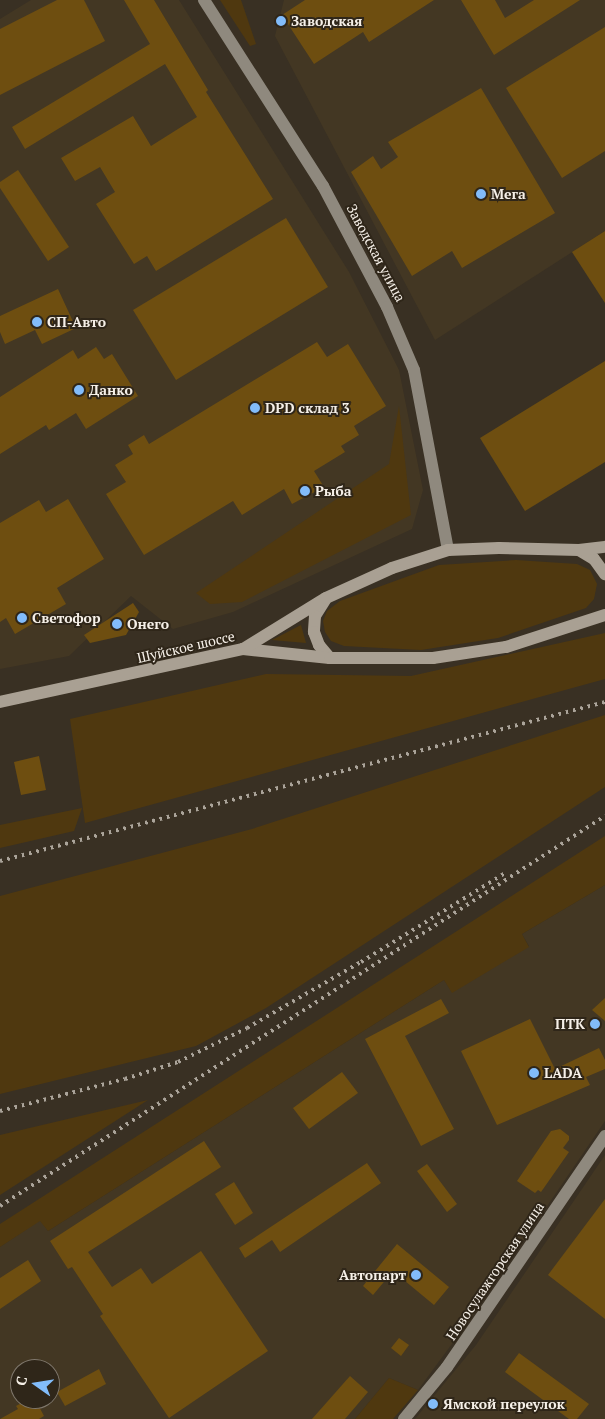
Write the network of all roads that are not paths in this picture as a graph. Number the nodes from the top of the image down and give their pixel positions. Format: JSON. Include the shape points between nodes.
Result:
{"nodes":[{"id":1,"x":204,"y":0,"type":"edge"},
{"id":2,"x":605,"y":547,"type":"edge"},
{"id":3,"x":448,"y":550,"type":"junction"},
{"id":4,"x":579,"y":550,"type":"junction"},
{"id":5,"x":605,"y":574,"type":"edge"},
{"id":6,"x":326,"y":598,"type":"junction"},
{"id":7,"x":605,"y":605,"type":"edge"},
{"id":8,"x":600,"y":618,"type":"edge"},
{"id":9,"x":243,"y":649,"type":"junction"},
{"id":10,"x":330,"y":658,"type":"junction"},
{"id":11,"x":0,"y":702,"type":"edge"},
{"id":12,"x":605,"y":1136,"type":"edge"},
{"id":13,"x":404,"y":1419,"type":"edge"}],
"edges":[{"from":1,"to":3,"type":"main road","name":"Заводская улица","via":[[323,186],[387,307],[414,370]]},
{"from":2,"to":4,"type":"main road","name":"Шуйское шоссе"},
{"from":3,"to":4,"type":"main road","name":"Шуйское шоссе"},
{"from":3,"to":6,"type":"main road","name":"Шуйское шоссе","via":[[392,568]]},
{"from":4,"to":5,"type":"main road","via":[[594,559]]},
{"from":6,"to":9,"type":"main road","name":"Шуйское шоссе"},
{"from":6,"to":10,"type":"main road","via":[[315,616],[314,632],[319,646]]},
{"from":7,"to":8,"type":"main road"},
{"from":8,"to":10,"type":"main road","via":[[506,647],[433,658]]},
{"from":9,"to":10,"type":"main road"},
{"from":9,"to":11,"type":"main road","name":"Шуйское шоссе"},
{"from":12,"to":13,"type":"main road","name":"Новосулажгорская улица","via":[[447,1367]]}]}
